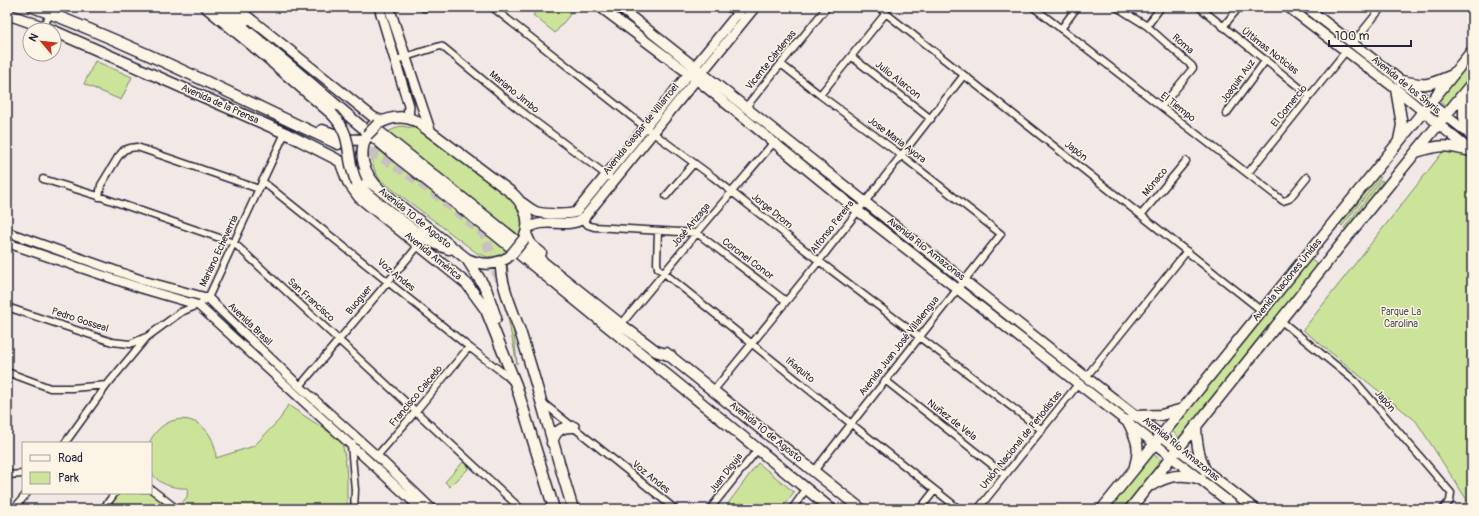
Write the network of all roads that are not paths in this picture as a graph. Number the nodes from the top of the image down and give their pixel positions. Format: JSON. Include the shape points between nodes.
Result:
{"nodes":[{"id":1,"x":33,"y":7,"type":"edge"},
{"id":2,"x":205,"y":7,"type":"edge"},
{"id":3,"x":218,"y":7,"type":"edge"},
{"id":4,"x":230,"y":7,"type":"edge"},
{"id":5,"x":236,"y":7,"type":"edge"},
{"id":6,"x":379,"y":7,"type":"edge"},
{"id":7,"x":389,"y":7,"type":"edge"},
{"id":8,"x":492,"y":7,"type":"edge"},
{"id":9,"x":600,"y":7,"type":"edge"},
{"id":10,"x":619,"y":7,"type":"edge"},
{"id":11,"x":728,"y":7,"type":"edge"},
{"id":12,"x":755,"y":7,"type":"edge"},
{"id":13,"x":826,"y":7,"type":"edge"},
{"id":14,"x":878,"y":7,"type":"edge"},
{"id":15,"x":1033,"y":7,"type":"edge"},
{"id":16,"x":1077,"y":7,"type":"edge"},
{"id":17,"x":1161,"y":7,"type":"edge"},
{"id":18,"x":1199,"y":7,"type":"edge"},
{"id":19,"x":1239,"y":7,"type":"edge"},
{"id":20,"x":1288,"y":7,"type":"edge"},
{"id":21,"x":1306,"y":7,"type":"edge"},
{"id":22,"x":1382,"y":7,"type":"edge"},
{"id":23,"x":1118,"y":8,"type":"edge"},
{"id":24,"x":52,"y":10,"type":"edge"},
{"id":25,"x":886,"y":13,"type":"junction"},
{"id":26,"x":7,"y":14,"type":"edge"},
{"id":27,"x":742,"y":14,"type":"edge"},
{"id":28,"x":30,"y":22,"type":"edge"},
{"id":29,"x":51,"y":22,"type":"edge"},
{"id":30,"x":240,"y":24,"type":"junction"},
{"id":31,"x":1147,"y":26,"type":"junction"},
{"id":32,"x":1223,"y":27,"type":"junction"},
{"id":33,"x":1061,"y":29,"type":"junction"},
{"id":34,"x":62,"y":34,"type":"edge"},
{"id":35,"x":1353,"y":43,"type":"junction"},
{"id":36,"x":255,"y":48,"type":"junction"},
{"id":37,"x":1346,"y":51,"type":"junction"},
{"id":38,"x":1472,"y":51,"type":"edge"},
{"id":39,"x":405,"y":57,"type":"junction"},
{"id":40,"x":852,"y":57,"type":"junction"},
{"id":41,"x":396,"y":60,"type":"junction"},
{"id":42,"x":1266,"y":60,"type":"junction"},
{"id":43,"x":273,"y":63,"type":"joint"},
{"id":44,"x":781,"y":64,"type":"junction"},
{"id":45,"x":698,"y":69,"type":"junction"},
{"id":46,"x":964,"y":75,"type":"junction"},
{"id":47,"x":1452,"y":76,"type":"junction"},
{"id":48,"x":692,"y":77,"type":"junction"},
{"id":49,"x":1472,"y":83,"type":"edge"},
{"id":50,"x":212,"y":84,"type":"junction"},
{"id":51,"x":1399,"y":85,"type":"junction"},
{"id":52,"x":1464,"y":93,"type":"junction"},
{"id":53,"x":820,"y":95,"type":"junction"},
{"id":54,"x":1310,"y":96,"type":"junction"},
{"id":55,"x":1430,"y":103,"type":"junction"},
{"id":56,"x":1162,"y":106,"type":"junction"},
{"id":57,"x":746,"y":107,"type":"junction"},
{"id":58,"x":1423,"y":112,"type":"junction"},
{"id":59,"x":1226,"y":114,"type":"dead end"},
{"id":60,"x":1446,"y":116,"type":"junction"},
{"id":61,"x":408,"y":118,"type":"junction"},
{"id":62,"x":931,"y":119,"type":"junction"},
{"id":63,"x":382,"y":122,"type":"junction"},
{"id":64,"x":1438,"y":125,"type":"junction"},
{"id":65,"x":430,"y":130,"type":"junction"},
{"id":66,"x":649,"y":130,"type":"junction"},
{"id":67,"x":285,"y":133,"type":"junction"},
{"id":68,"x":1471,"y":136,"type":"edge"},
{"id":69,"x":367,"y":137,"type":"junction"},
{"id":70,"x":774,"y":142,"type":"junction"},
{"id":71,"x":1399,"y":142,"type":"junction"},
{"id":72,"x":338,"y":144,"type":"tunnel mouth"},
{"id":73,"x":1416,"y":152,"type":"junction"},
{"id":74,"x":1472,"y":152,"type":"edge"},
{"id":75,"x":902,"y":155,"type":"junction"},
{"id":76,"x":340,"y":161,"type":"junction"},
{"id":77,"x":1186,"y":161,"type":"dead end"},
{"id":78,"x":694,"y":163,"type":"junction"},
{"id":79,"x":1248,"y":173,"type":"junction"},
{"id":80,"x":1307,"y":176,"type":"dead end"},
{"id":81,"x":610,"y":178,"type":"junction"},
{"id":82,"x":43,"y":179,"type":"dead end"},
{"id":83,"x":262,"y":181,"type":"junction"},
{"id":84,"x":259,"y":189,"type":"junction"},
{"id":85,"x":379,"y":189,"type":"junction"},
{"id":86,"x":732,"y":192,"type":"junction"},
{"id":87,"x":1358,"y":193,"type":"junction"},
{"id":88,"x":666,"y":196,"type":"dead end"},
{"id":89,"x":100,"y":197,"type":"junction"},
{"id":90,"x":865,"y":202,"type":"junction"},
{"id":91,"x":522,"y":204,"type":"junction"},
{"id":92,"x":1371,"y":206,"type":"junction"},
{"id":93,"x":858,"y":211,"type":"junction"},
{"id":94,"x":576,"y":212,"type":"junction"},
{"id":95,"x":1141,"y":215,"type":"junction"},
{"id":96,"x":1340,"y":215,"type":"junction"},
{"id":97,"x":583,"y":220,"type":"junction"},
{"id":98,"x":658,"y":231,"type":"junction"},
{"id":99,"x":7,"y":232,"type":"edge"},
{"id":100,"x":697,"y":232,"type":"junction"},
{"id":101,"x":526,"y":234,"type":"junction"},
{"id":102,"x":1001,"y":234,"type":"joint"},
{"id":103,"x":1348,"y":235,"type":"junction"},
{"id":104,"x":7,"y":242,"type":"edge"},
{"id":105,"x":234,"y":243,"type":"junction"},
{"id":106,"x":419,"y":245,"type":"junction"},
{"id":107,"x":456,"y":251,"type":"junction"},
{"id":108,"x":1186,"y":252,"type":"junction"},
{"id":109,"x":507,"y":258,"type":"junction"},
{"id":110,"x":467,"y":259,"type":"junction"},
{"id":111,"x":819,"y":261,"type":"junction"},
{"id":112,"x":664,"y":273,"type":"junction"},
{"id":113,"x":964,"y":280,"type":"junction"},
{"id":114,"x":388,"y":281,"type":"junction"},
{"id":115,"x":958,"y":288,"type":"junction"},
{"id":116,"x":208,"y":298,"type":"junction"},
{"id":117,"x":786,"y":301,"type":"junction"},
{"id":118,"x":198,"y":305,"type":"junction"},
{"id":119,"x":7,"y":307,"type":"edge"},
{"id":120,"x":1262,"y":311,"type":"junction"},
{"id":121,"x":1280,"y":320,"type":"junction"},
{"id":122,"x":624,"y":321,"type":"junction"},
{"id":123,"x":147,"y":337,"type":"junction"},
{"id":124,"x":920,"y":337,"type":"junction"},
{"id":125,"x":339,"y":340,"type":"junction"},
{"id":126,"x":752,"y":344,"type":"junction"},
{"id":127,"x":519,"y":345,"type":"dead end"},
{"id":128,"x":469,"y":347,"type":"junction"},
{"id":129,"x":671,"y":356,"type":"junction"},
{"id":130,"x":508,"y":366,"type":"junction"},
{"id":131,"x":659,"y":368,"type":"junction"},
{"id":132,"x":7,"y":372,"type":"edge"},
{"id":133,"x":885,"y":380,"type":"junction"},
{"id":134,"x":1082,"y":380,"type":"junction"},
{"id":135,"x":516,"y":384,"type":"junction"},
{"id":136,"x":108,"y":385,"type":"junction"},
{"id":137,"x":300,"y":386,"type":"junction"},
{"id":138,"x":714,"y":390,"type":"junction"},
{"id":139,"x":539,"y":400,"type":"junction"},
{"id":140,"x":1183,"y":409,"type":"junction"},
{"id":141,"x":416,"y":412,"type":"junction"},
{"id":142,"x":1132,"y":418,"type":"junction"},
{"id":143,"x":851,"y":424,"type":"junction"},
{"id":144,"x":1196,"y":425,"type":"junction"},
{"id":145,"x":574,"y":427,"type":"junction"},
{"id":146,"x":1042,"y":430,"type":"junction"},
{"id":147,"x":1158,"y":439,"type":"junction"},
{"id":148,"x":359,"y":440,"type":"junction"},
{"id":149,"x":65,"y":442,"type":"edge"},
{"id":150,"x":552,"y":443,"type":"junction"},
{"id":151,"x":351,"y":446,"type":"junction"},
{"id":152,"x":758,"y":448,"type":"junction"},
{"id":153,"x":1174,"y":453,"type":"junction"},
{"id":154,"x":377,"y":456,"type":"junction"},
{"id":155,"x":1134,"y":469,"type":"junction"},
{"id":156,"x":814,"y":471,"type":"junction"},
{"id":157,"x":22,"y":474,"type":"edge"},
{"id":158,"x":7,"y":475,"type":"edge"},
{"id":159,"x":1006,"y":475,"type":"junction"},
{"id":160,"x":1203,"y":475,"type":"junction"},
{"id":161,"x":1148,"y":486,"type":"junction"},
{"id":162,"x":807,"y":488,"type":"junction"},
{"id":163,"x":152,"y":490,"type":"edge"},
{"id":164,"x":935,"y":490,"type":"junction"},
{"id":165,"x":26,"y":494,"type":"edge"},
{"id":166,"x":114,"y":494,"type":"edge"},
{"id":167,"x":860,"y":508,"type":"edge"},
{"id":168,"x":14,"y":509,"type":"edge"},
{"id":169,"x":103,"y":509,"type":"edge"},
{"id":170,"x":177,"y":509,"type":"edge"},
{"id":171,"x":354,"y":509,"type":"edge"},
{"id":172,"x":421,"y":509,"type":"edge"},
{"id":173,"x":432,"y":509,"type":"edge"},
{"id":174,"x":521,"y":509,"type":"edge"},
{"id":175,"x":554,"y":509,"type":"edge"},
{"id":176,"x":573,"y":509,"type":"edge"},
{"id":177,"x":675,"y":509,"type":"edge"},
{"id":178,"x":710,"y":509,"type":"edge"},
{"id":179,"x":792,"y":509,"type":"edge"},
{"id":180,"x":831,"y":509,"type":"edge"},
{"id":181,"x":920,"y":509,"type":"edge"},
{"id":182,"x":959,"y":509,"type":"edge"},
{"id":183,"x":978,"y":509,"type":"edge"},
{"id":184,"x":1102,"y":509,"type":"edge"},
{"id":185,"x":1130,"y":509,"type":"edge"},
{"id":186,"x":1238,"y":509,"type":"edge"},
{"id":187,"x":1255,"y":509,"type":"edge"},
{"id":188,"x":1443,"y":509,"type":"edge"}],
"edges":[{"from":1,"to":24,"type":"main road","name":"Avenida de la Prensa"},
{"from":2,"to":36,"type":"main road"},
{"from":3,"to":30,"type":"main road","name":"Avenida 10 de Agosto"},
{"from":4,"to":129,"type":"main road","name":"Avenida 10 de Agosto","via":[[384,137],[656,351]]},
{"from":5,"to":63,"type":"main road"},
{"from":6,"to":41,"type":"main road"},
{"from":7,"to":39,"type":"main road"},
{"from":8,"to":66,"type":"street","name":"Jorge Drom"},
{"from":9,"to":48,"type":"main road","name":"Avenida Río Amazonas"},
{"from":10,"to":45,"type":"main road","name":"Avenida Río Amazonas"},
{"from":11,"to":27,"type":"street"},
{"from":12,"to":27,"type":"main road","name":"Avenida Gaspar de Villarroel"},
{"from":13,"to":44,"type":"street","name":"Vicente Cárdenas"},
{"from":14,"to":25,"type":"street","name":"Japón"},
{"from":15,"to":33,"type":"street","name":"El Tiempo"},
{"from":16,"to":33,"type":"street"},
{"from":17,"to":31,"type":"street"},
{"from":18,"to":32,"type":"street","name":"Últimas Noticias"},
{"from":19,"to":32,"type":"street"},
{"from":20,"to":37,"type":"main road","name":"Avenida de los Shyris"},
{"from":21,"to":35,"type":"main road","name":"Avenida de los Shyris"},
{"from":22,"to":35,"type":"street"},
{"from":23,"to":31,"type":"street","name":"Roma"},
{"from":24,"to":29,"type":"street"},
{"from":24,"to":50,"type":"main road","name":"Avenida de la Prensa"},
{"from":25,"to":40,"type":"street"},
{"from":25,"to":46,"type":"street","name":"Japón"},
{"from":26,"to":28,"type":"main road","name":"Avenida de la Prensa"},
{"from":27,"to":45,"type":"main road","name":"Avenida Gaspar de Villarroel"},
{"from":30,"to":36,"type":"main road"},
{"from":30,"to":131,"type":"main road","name":"Avenida 10 de Agosto","via":[[397,157]]},
{"from":31,"to":56,"type":"street","name":"Roma","via":[[1192,66]]},
{"from":32,"to":42,"type":"street","name":"Últimas Noticias"},
{"from":33,"to":56,"type":"street","name":"El Tiempo"},
{"from":34,"to":67,"type":"main road","name":"Avenida de la Prensa"},
{"from":35,"to":51,"type":"main road","name":"Avenida de los Shyris"},
{"from":36,"to":43,"type":"main road"},
{"from":37,"to":51,"type":"main road","name":"Avenida de los Shyris"},
{"from":37,"to":54,"type":"street","name":"El Comercio"},
{"from":38,"to":47,"type":"main road","name":"Avenida Naciones Unidas"},
{"from":39,"to":41,"type":"street","name":"Mariano Jimbo"},
{"from":39,"to":65,"type":"main road"},
{"from":39,"to":81,"type":"street","name":"Mariano Jimbo","via":[[443,47],[517,108]]},
{"from":40,"to":53,"type":"street"},
{"from":40,"to":62,"type":"street","name":"Julio Alarcon"},
{"from":41,"to":61,"type":"main road","via":[[410,106]]},
{"from":42,"to":54,"type":"street","name":"Últimas Noticias"},
{"from":42,"to":59,"type":"street","name":"Joaquin Auz"},
{"from":43,"to":107,"type":"main road","bridge":true,"via":[[339,122],[346,136],[351,168],[357,183],[368,195],[425,238]]},
{"from":44,"to":53,"type":"street","name":"Jose Maria Ayora"},
{"from":44,"to":57,"type":"street","name":"Vicente Cárdenas"},
{"from":45,"to":48,"type":"main road","name":"Avenida Gaspar de Villarroel"},
{"from":45,"to":57,"type":"main road","name":"Avenida Río Amazonas"},
{"from":46,"to":62,"type":"street","name":"Alfonso Pereira"},
{"from":46,"to":95,"type":"street","name":"Japón"},
{"from":47,"to":51,"type":"main road","via":[[1432,84]]},
{"from":47,"to":55,"type":"main road","name":"Avenida Naciones Unidas"},
{"from":48,"to":66,"type":"main road","name":"Avenida Gaspar de Villarroel"},
{"from":48,"to":70,"type":"main road","name":"Avenida Río Amazonas"},
{"from":49,"to":52,"type":"main road","name":"Avenida Naciones Unidas"},
{"from":50,"to":69,"type":"main road","name":"Avenida de la Prensa","via":[[335,135],[354,140]]},
{"from":50,"to":72,"type":"main road","name":"Avenida de la Prensa"},
{"from":51,"to":55,"type":"main road","name":"Avenida de los Shyris"},
{"from":51,"to":58,"type":"main road","name":"Avenida de los Shyris"},
{"from":51,"to":71,"type":"main road","via":[[1402,125]]},
{"from":52,"to":60,"type":"main road","name":"Avenida Naciones Unidas"},
{"from":52,"to":68,"type":"main road","via":[[1464,117]]},
{"from":53,"to":75,"type":"street","name":"Jose Maria Ayora"},
{"from":54,"to":79,"type":"street","name":"El Comercio"},
{"from":55,"to":58,"type":"main road","name":"Avenida Naciones Unidas"},
{"from":55,"to":60,"type":"main road","name":"Avenida de los Shyris"},
{"from":56,"to":79,"type":"street","name":"El Tiempo"},
{"from":57,"to":90,"type":"main road","name":"Avenida Río Amazonas"},
{"from":58,"to":64,"type":"main road","name":"Avenida de los Shyris"},
{"from":58,"to":71,"type":"main road","name":"Avenida Naciones Unidas"},
{"from":60,"to":64,"type":"main road","name":"Avenida Naciones Unidas"},
{"from":60,"to":68,"type":"main road","name":"Avenida de los Shyris"},
{"from":61,"to":63,"type":"main road","via":[[399,117]]},
{"from":61,"to":65,"type":"main road"},
{"from":62,"to":75,"type":"street","name":"Alfonso Pereira"},
{"from":63,"to":69,"type":"main road","bridge":true},
{"from":64,"to":73,"type":"main road","name":"Avenida Naciones Unidas"},
{"from":64,"to":74,"type":"main road","name":"Avenida de los Shyris"},
{"from":65,"to":91,"type":"main road","via":[[512,193]]},
{"from":66,"to":78,"type":"street","name":"Jorge Drom"},
{"from":66,"to":81,"type":"main road","name":"Avenida Gaspar de Villarroel"},
{"from":67,"to":76,"type":"main road","name":"Avenida de la Prensa"},
{"from":67,"to":83,"type":"street","name":"Mariano Echeverria"},
{"from":69,"to":85,"type":"main road","name":"Avenida 10 de Agosto","via":[[362,152],[363,162],[368,176]]},
{"from":70,"to":86,"type":"street","name":"José Arizaga"},
{"from":70,"to":93,"type":"main road","name":"Avenida Río Amazonas"},
{"from":71,"to":87,"type":"main road","name":"Avenida Naciones Unidas"},
{"from":73,"to":74,"type":"main road","via":[[1444,145]]},
{"from":73,"to":92,"type":"main road","name":"Avenida Naciones Unidas"},
{"from":75,"to":90,"type":"street","name":"Alfonso Pereira"},
{"from":75,"to":102,"type":"street","name":"Jose Maria Ayora"},
{"from":76,"to":85,"type":"main road","name":"Avenida de la Prensa"},
{"from":76,"to":106,"type":"main road","name":"Avenida América","via":[[356,194]]},
{"from":77,"to":95,"type":"street","name":"Mónaco"},
{"from":78,"to":86,"type":"street","name":"Jorge Drom"},
{"from":78,"to":88,"type":"street"},
{"from":79,"to":80,"type":"street","name":"El Tiempo","via":[[1283,201],[1289,199]]},
{"from":81,"to":94,"type":"main road","name":"Avenida Gaspar de Villarroel"},
{"from":81,"to":97,"type":"main road","name":"Avenida Gaspar de Villarroel"},
{"from":82,"to":89,"type":"street","name":"San Francisco"},
{"from":83,"to":84,"type":"street","name":"Mariano Echeverria"},
{"from":83,"to":114,"type":"street","name":"Voz Andes"},
{"from":84,"to":89,"type":"street","via":[[145,149],[130,148],[118,157],[104,179],[99,190]]},
{"from":84,"to":105,"type":"street","name":"Mariano Echeverria"},
{"from":85,"to":107,"type":"main road","name":"Avenida 10 de Agosto"},
{"from":86,"to":100,"type":"street","name":"José Arizaga"},
{"from":86,"to":111,"type":"street","name":"Jorge Drom"},
{"from":87,"to":92,"type":"main road","via":[[1353,200],[1355,208],[1363,212]]},
{"from":87,"to":96,"type":"main road","name":"Avenida Naciones Unidas"},
{"from":89,"to":105,"type":"street","name":"San Francisco"},
{"from":90,"to":93,"type":"street","name":"Alfonso Pereira"},
{"from":90,"to":113,"type":"main road","name":"Avenida Río Amazonas"},
{"from":91,"to":94,"type":"main road","via":[[542,213]]},
{"from":91,"to":101,"type":"main road","name":"Avenida 10 de Agosto","via":[[527,216]]},
{"from":92,"to":103,"type":"main road","name":"Avenida Naciones Unidas"},
{"from":93,"to":111,"type":"street","name":"Alfonso Pereira"},
{"from":93,"to":115,"type":"main road","name":"Avenida Río Amazonas"},
{"from":94,"to":97,"type":"street"},
{"from":95,"to":108,"type":"street","name":"Japón"},
{"from":96,"to":103,"type":"main road","via":[[1346,213],[1354,218],[1355,223]]},
{"from":96,"to":120,"type":"main road","name":"Avenida Naciones Unidas"},
{"from":97,"to":98,"type":"street","via":[[594,227]]},
{"from":97,"to":101,"type":"main road","via":[[573,224],[537,224]]},
{"from":98,"to":100,"type":"street"},
{"from":98,"to":112,"type":"street","name":"Iñaquito","via":[[657,263],[658,268]]},
{"from":99,"to":116,"type":"street","name":"Avenida Brasil","via":[[146,281]]},
{"from":100,"to":112,"type":"street","name":"José Arizaga"},
{"from":100,"to":117,"type":"street","name":"Coronel Conor"},
{"from":101,"to":109,"type":"main road","bridge":true},
{"from":101,"to":122,"type":"main road","name":"Avenida 10 de Agosto","via":[[531,244]]},
{"from":102,"to":113,"type":"street","name":"Avenida Juan José Villalengua"},
{"from":103,"to":121,"type":"main road","name":"Avenida Naciones Unidas"},
{"from":104,"to":118,"type":"street","name":"Avenida Brasil","via":[[136,287]]},
{"from":105,"to":116,"type":"street","name":"Mariano Echeverria"},
{"from":105,"to":125,"type":"street","name":"San Francisco"},
{"from":106,"to":114,"type":"street","name":"Buoguer"},
{"from":106,"to":130,"type":"main road","name":"Avenida América","via":[[467,284],[486,310]]},
{"from":107,"to":110,"type":"main road","name":"Avenida 10 de Agosto"},
{"from":108,"to":120,"type":"street","name":"Japón"},
{"from":108,"to":134,"type":"street","name":"Unión Nacional de Periodistas"},
{"from":109,"to":110,"type":"main road","name":"Avenida 10 de Agosto","via":[[490,264]]},
{"from":109,"to":131,"type":"main road","name":"Avenida 10 de Agosto","via":[[522,264],[547,282],[643,360]]},
{"from":109,"to":139,"type":"main road","via":[[500,269]]},
{"from":110,"to":130,"type":"main road","name":"Avenida América","via":[[486,289],[502,336]]},
{"from":111,"to":117,"type":"street","name":"Alfonso Pereira"},
{"from":111,"to":124,"type":"street","name":"Jorge Drom"},
{"from":112,"to":122,"type":"street","name":"José Arizaga"},
{"from":112,"to":126,"type":"street","name":"Iñaquito"},
{"from":113,"to":115,"type":"street","name":"Avenida Juan José Villalengua"},
{"from":113,"to":134,"type":"main road","name":"Avenida Río Amazonas"},
{"from":114,"to":125,"type":"street","name":"Buoguer"},
{"from":114,"to":128,"type":"street","name":"Voz Andes"},
{"from":115,"to":124,"type":"street","name":"Avenida Juan José Villalengua"},
{"from":115,"to":134,"type":"main road","name":"Avenida Río Amazonas"},
{"from":116,"to":118,"type":"street","name":"Mariano Echeverria"},
{"from":116,"to":137,"type":"street","name":"Avenida Brasil"},
{"from":117,"to":126,"type":"street","name":"Alfonso Pereira"},
{"from":118,"to":123,"type":"street","name":"Mariano Echeverria","via":[[181,312]]},
{"from":118,"to":151,"type":"street","name":"Avenida Brasil"},
{"from":119,"to":123,"type":"street","name":"Pedro Gosseal","via":[[112,342],[130,344]]},
{"from":120,"to":140,"type":"main road","name":"Avenida Naciones Unidas"},
{"from":121,"to":144,"type":"main road","name":"Avenida Naciones Unidas"},
{"from":121,"to":188,"type":"street","name":"Japón","via":[[1355,380],[1451,493],[1450,501]]},
{"from":122,"to":129,"type":"main road","name":"Avenida 10 de Agosto"},
{"from":123,"to":136,"type":"street","name":"Mariano Echeverria"},
{"from":124,"to":133,"type":"street","name":"Avenida Juan José Villalengua"},
{"from":124,"to":146,"type":"street","name":"Jorge Drom"},
{"from":125,"to":137,"type":"street","name":"Buoguer"},
{"from":125,"to":141,"type":"street","name":"San Francisco"},
{"from":126,"to":138,"type":"street","name":"Alfonso Pereira"},
{"from":126,"to":143,"type":"street","name":"Iñaquito"},
{"from":127,"to":139,"type":"main road","via":[[530,384]]},
{"from":128,"to":135,"type":"street","name":"Voz Andes"},
{"from":128,"to":141,"type":"street","name":"Francisco Caicedo"},
{"from":129,"to":138,"type":"main road","name":"Avenida 10 de Agosto"},
{"from":130,"to":135,"type":"main road","name":"Avenida América"},
{"from":131,"to":152,"type":"main road","name":"Avenida 10 de Agosto"},
{"from":132,"to":136,"type":"street","via":[[50,388]]},
{"from":133,"to":143,"type":"street","name":"Avenida Juan José Villalengua"},
{"from":133,"to":159,"type":"street","name":"Nuñez de Vela"},
{"from":134,"to":142,"type":"main road","name":"Avenida Río Amazonas"},
{"from":134,"to":146,"type":"street","name":"Unión Nacional de Periodistas"},
{"from":135,"to":175,"type":"main road","name":"Avenida América"},
{"from":136,"to":149,"type":"street","name":"Mariano Echeverria"},
{"from":137,"to":148,"type":"street","name":"Avenida Brasil"},
{"from":138,"to":156,"type":"main road","name":"Avenida 10 de Agosto"},
{"from":139,"to":145,"type":"street","name":"Voz Andes"},
{"from":139,"to":150,"type":"main road"},
{"from":140,"to":142,"type":"main road","via":[[1161,415]]},
{"from":140,"to":147,"type":"main road","name":"Avenida Naciones Unidas"},
{"from":141,"to":154,"type":"street","name":"Francisco Caicedo"},
{"from":141,"to":174,"type":"street","name":"San Francisco"},
{"from":142,"to":147,"type":"main road","name":"Avenida Río Amazonas"},
{"from":142,"to":155,"type":"main road","via":[[1138,444]]},
{"from":143,"to":156,"type":"street","name":"Avenida Juan José Villalengua"},
{"from":143,"to":164,"type":"street","name":"Iñaquito"},
{"from":144,"to":153,"type":"main road","name":"Avenida Naciones Unidas"},
{"from":144,"to":160,"type":"main road"},
{"from":145,"to":150,"type":"main road","via":[[558,430]]},
{"from":145,"to":177,"type":"street","name":"Voz Andes"},
{"from":146,"to":159,"type":"street","name":"Unión Nacional de Periodistas"},
{"from":147,"to":153,"type":"main road","name":"Avenida Río Amazonas"},
{"from":147,"to":155,"type":"main road","name":"Avenida Naciones Unidas"},
{"from":148,"to":151,"type":"street"},
{"from":148,"to":154,"type":"street","name":"Avenida Brasil"},
{"from":150,"to":176,"type":"main road"},
{"from":151,"to":171,"type":"street"},
{"from":151,"to":172,"type":"street","name":"Avenida Brasil"},
{"from":152,"to":162,"type":"main road","name":"Avenida 10 de Agosto"},
{"from":152,"to":178,"type":"street","name":"Juan Diguja"},
{"from":153,"to":160,"type":"main road","name":"Avenida Río Amazonas"},
{"from":153,"to":161,"type":"main road","name":"Avenida Naciones Unidas"},
{"from":154,"to":173,"type":"street","name":"Avenida Brasil"},
{"from":155,"to":184,"type":"main road","name":"Avenida Naciones Unidas"},
{"from":156,"to":167,"type":"main road","name":"Avenida 10 de Agosto"},
{"from":157,"to":158,"type":"street"},
{"from":159,"to":183,"type":"street","name":"Unión Nacional de Periodistas"},
{"from":160,"to":161,"type":"main road","via":[[1172,476]]},
{"from":160,"to":186,"type":"main road","name":"Avenida Río Amazonas"},
{"from":160,"to":187,"type":"main road","name":"Avenida Río Amazonas"},
{"from":161,"to":185,"type":"main road","name":"Avenida Naciones Unidas"},
{"from":162,"to":179,"type":"street"},
{"from":162,"to":180,"type":"main road","name":"Avenida 10 de Agosto"},
{"from":163,"to":170,"type":"street"},
{"from":164,"to":181,"type":"street"},
{"from":164,"to":182,"type":"street","name":"Iñaquito"},
{"from":165,"to":168,"type":"street"},
{"from":166,"to":169,"type":"street"}]}
